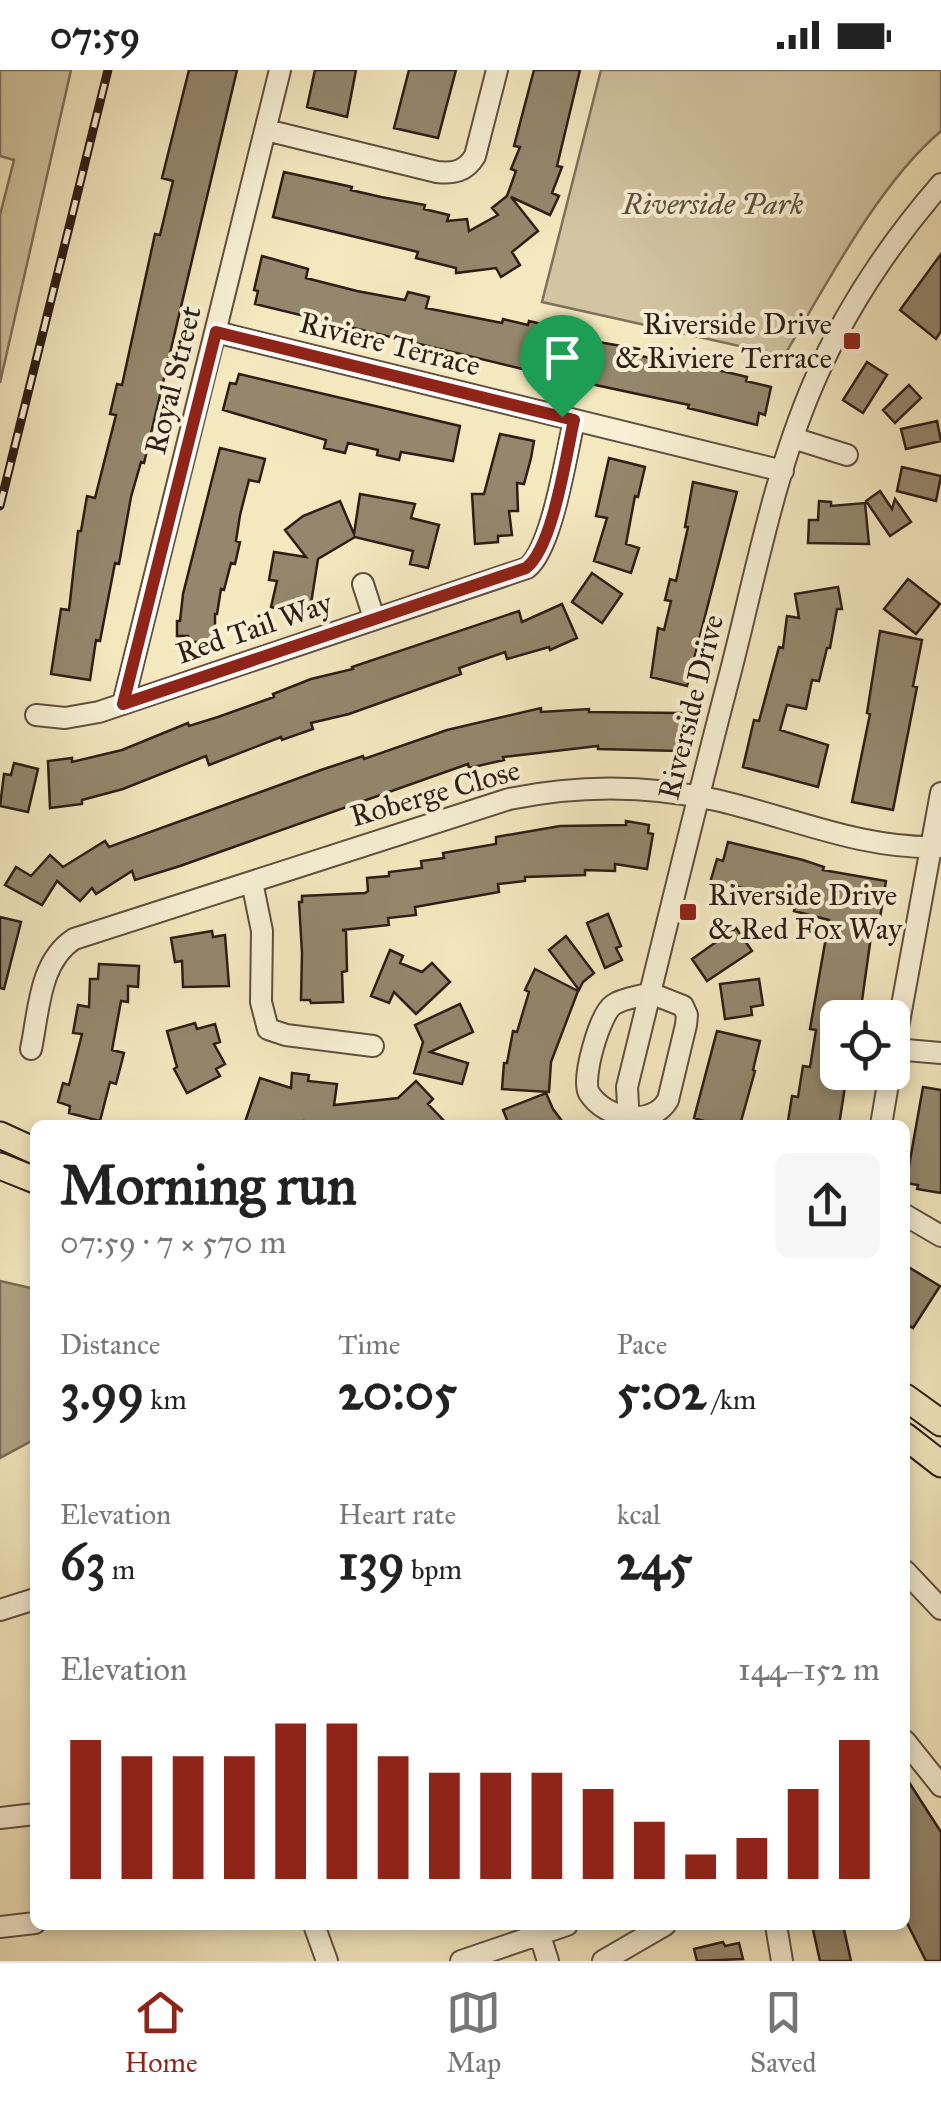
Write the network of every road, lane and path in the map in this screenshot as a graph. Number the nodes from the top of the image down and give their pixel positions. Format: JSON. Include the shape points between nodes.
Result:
{"nodes":[{"id":1,"x":280,"y":70,"type":"edge"},
{"id":2,"x":498,"y":70,"type":"edge"},
{"id":3,"x":266,"y":130,"type":"junction"},
{"id":4,"x":941,"y":184,"type":"edge"},
{"id":5,"x":216,"y":332,"type":"junction"},
{"id":6,"x":574,"y":420,"type":"junction"},
{"id":7,"x":794,"y":438,"type":"junction"},
{"id":8,"x":847,"y":456,"type":"dead end"},
{"id":9,"x":783,"y":471,"type":"junction"},
{"id":10,"x":363,"y":584,"type":"dead end"},
{"id":11,"x":374,"y":618,"type":"junction"},
{"id":12,"x":123,"y":704,"type":"junction"},
{"id":13,"x":36,"y":715,"type":"dead end"},
{"id":14,"x":941,"y":793,"type":"edge"},
{"id":15,"x":698,"y":796,"type":"junction"},
{"id":16,"x":936,"y":847,"type":"edge"},
{"id":17,"x":252,"y":882,"type":"junction"},
{"id":18,"x":650,"y":994,"type":"junction"},
{"id":19,"x":904,"y":1000,"type":"edge"},
{"id":20,"x":374,"y":1046,"type":"dead end"},
{"id":21,"x":31,"y":1049,"type":"dead end"},
{"id":22,"x":941,"y":1053,"type":"edge"},
{"id":23,"x":910,"y":1054,"type":"edge"},
{"id":24,"x":627,"y":1087,"type":"junction"},
{"id":25,"x":887,"y":1090,"type":"edge"},
{"id":26,"x":606,"y":1118,"type":"edge"},
{"id":27,"x":630,"y":1120,"type":"edge"},
{"id":28,"x":634,"y":1120,"type":"edge"},
{"id":29,"x":882,"y":1120,"type":"edge"},
{"id":30,"x":0,"y":1135,"type":"edge"},
{"id":31,"x":30,"y":1149,"type":"edge"},
{"id":32,"x":0,"y":1166,"type":"edge"},
{"id":33,"x":30,"y":1178,"type":"edge"},
{"id":34,"x":910,"y":1218,"type":"edge"},
{"id":35,"x":941,"y":1236,"type":"edge"},
{"id":36,"x":910,"y":1401,"type":"edge"},
{"id":37,"x":941,"y":1423,"type":"edge"},
{"id":38,"x":910,"y":1440,"type":"edge"},
{"id":39,"x":941,"y":1464,"type":"edge"},
{"id":40,"x":910,"y":1576,"type":"edge"},
{"id":41,"x":30,"y":1601,"type":"edge"},
{"id":42,"x":941,"y":1609,"type":"edge"},
{"id":43,"x":0,"y":1610,"type":"edge"},
{"id":44,"x":910,"y":1747,"type":"edge"},
{"id":45,"x":941,"y":1786,"type":"edge"},
{"id":46,"x":30,"y":1815,"type":"edge"},
{"id":47,"x":0,"y":1818,"type":"edge"},
{"id":48,"x":30,"y":1924,"type":"edge"},
{"id":49,"x":0,"y":1927,"type":"edge"},
{"id":50,"x":316,"y":1930,"type":"edge"},
{"id":51,"x":550,"y":1930,"type":"edge"},
{"id":52,"x":656,"y":1930,"type":"edge"},
{"id":53,"x":777,"y":1930,"type":"edge"},
{"id":54,"x":539,"y":1933,"type":"junction"},
{"id":55,"x":326,"y":1961,"type":"edge"},
{"id":56,"x":461,"y":1961,"type":"edge"},
{"id":57,"x":548,"y":1961,"type":"edge"},
{"id":58,"x":603,"y":1961,"type":"edge"},
{"id":59,"x":782,"y":1961,"type":"edge"}],
"edges":[{"from":1,"to":3,"type":"street","name":"Royal Street"},
{"from":2,"to":3,"type":"street","via":[[475,156],[456,172]]},
{"from":3,"to":5,"type":"street","name":"Royal Street"},
{"from":4,"to":7,"type":"street","name":"Riverside Drive","via":[[856,300],[816,376]]},
{"from":5,"to":6,"type":"street","name":"Riviere Terrace"},
{"from":5,"to":12,"type":"street","name":"Royal Street"},
{"from":6,"to":9,"type":"street","name":"Riviere Terrace"},
{"from":6,"to":11,"type":"street","name":"Red Tail Way","via":[[538,558],[526,568]]},
{"from":7,"to":8,"type":"street"},
{"from":7,"to":9,"type":"street","name":"Riverside Drive"},
{"from":9,"to":15,"type":"street","name":"Riverside Drive"},
{"from":10,"to":11,"type":"street","name":"Red Tail Way"},
{"from":11,"to":12,"type":"street","name":"Red Tail Way"},
{"from":12,"to":13,"type":"street","name":"Red Tail Way","via":[[76,717]]},
{"from":14,"to":16,"type":"street"},
{"from":15,"to":16,"type":"street","name":"Roberge Close","via":[[865,841]]},
{"from":15,"to":17,"type":"street","name":"Roberge Close","via":[[608,789],[529,795]]},
{"from":15,"to":18,"type":"street","name":"Riverside Drive"},
{"from":16,"to":19,"type":"street"},
{"from":17,"to":20,"type":"street","via":[[268,1029]]},
{"from":17,"to":21,"type":"street","name":"Roberge Close","via":[[64,946],[48,969]]},
{"from":18,"to":24,"type":"street","name":"Riverside Drive"},
{"from":18,"to":26,"type":"street","via":[[619,1002],[603,1016],[586,1080]]},
{"from":18,"to":28,"type":"street","via":[[683,1006],[686,1025],[663,1109]]},
{"from":22,"to":23,"type":"street"},
{"from":24,"to":26,"type":"street","name":"Riverside Drive"},
{"from":24,"to":27,"type":"street","name":"Riverside Drive"},
{"from":25,"to":29,"type":"street"},
{"from":30,"to":31,"type":"main road"},
{"from":32,"to":33,"type":"main road"},
{"from":34,"to":35,"type":"street"},
{"from":36,"to":37,"type":"main road"},
{"from":38,"to":39,"type":"main road"},
{"from":40,"to":42,"type":"street"},
{"from":41,"to":43,"type":"street"},
{"from":44,"to":45,"type":"street"},
{"from":46,"to":47,"type":"street"},
{"from":48,"to":49,"type":"street"},
{"from":50,"to":55,"type":"street"},
{"from":51,"to":54,"type":"street"},
{"from":52,"to":58,"type":"street"},
{"from":53,"to":59,"type":"street"},
{"from":54,"to":56,"type":"street"},
{"from":54,"to":57,"type":"street"}]}
